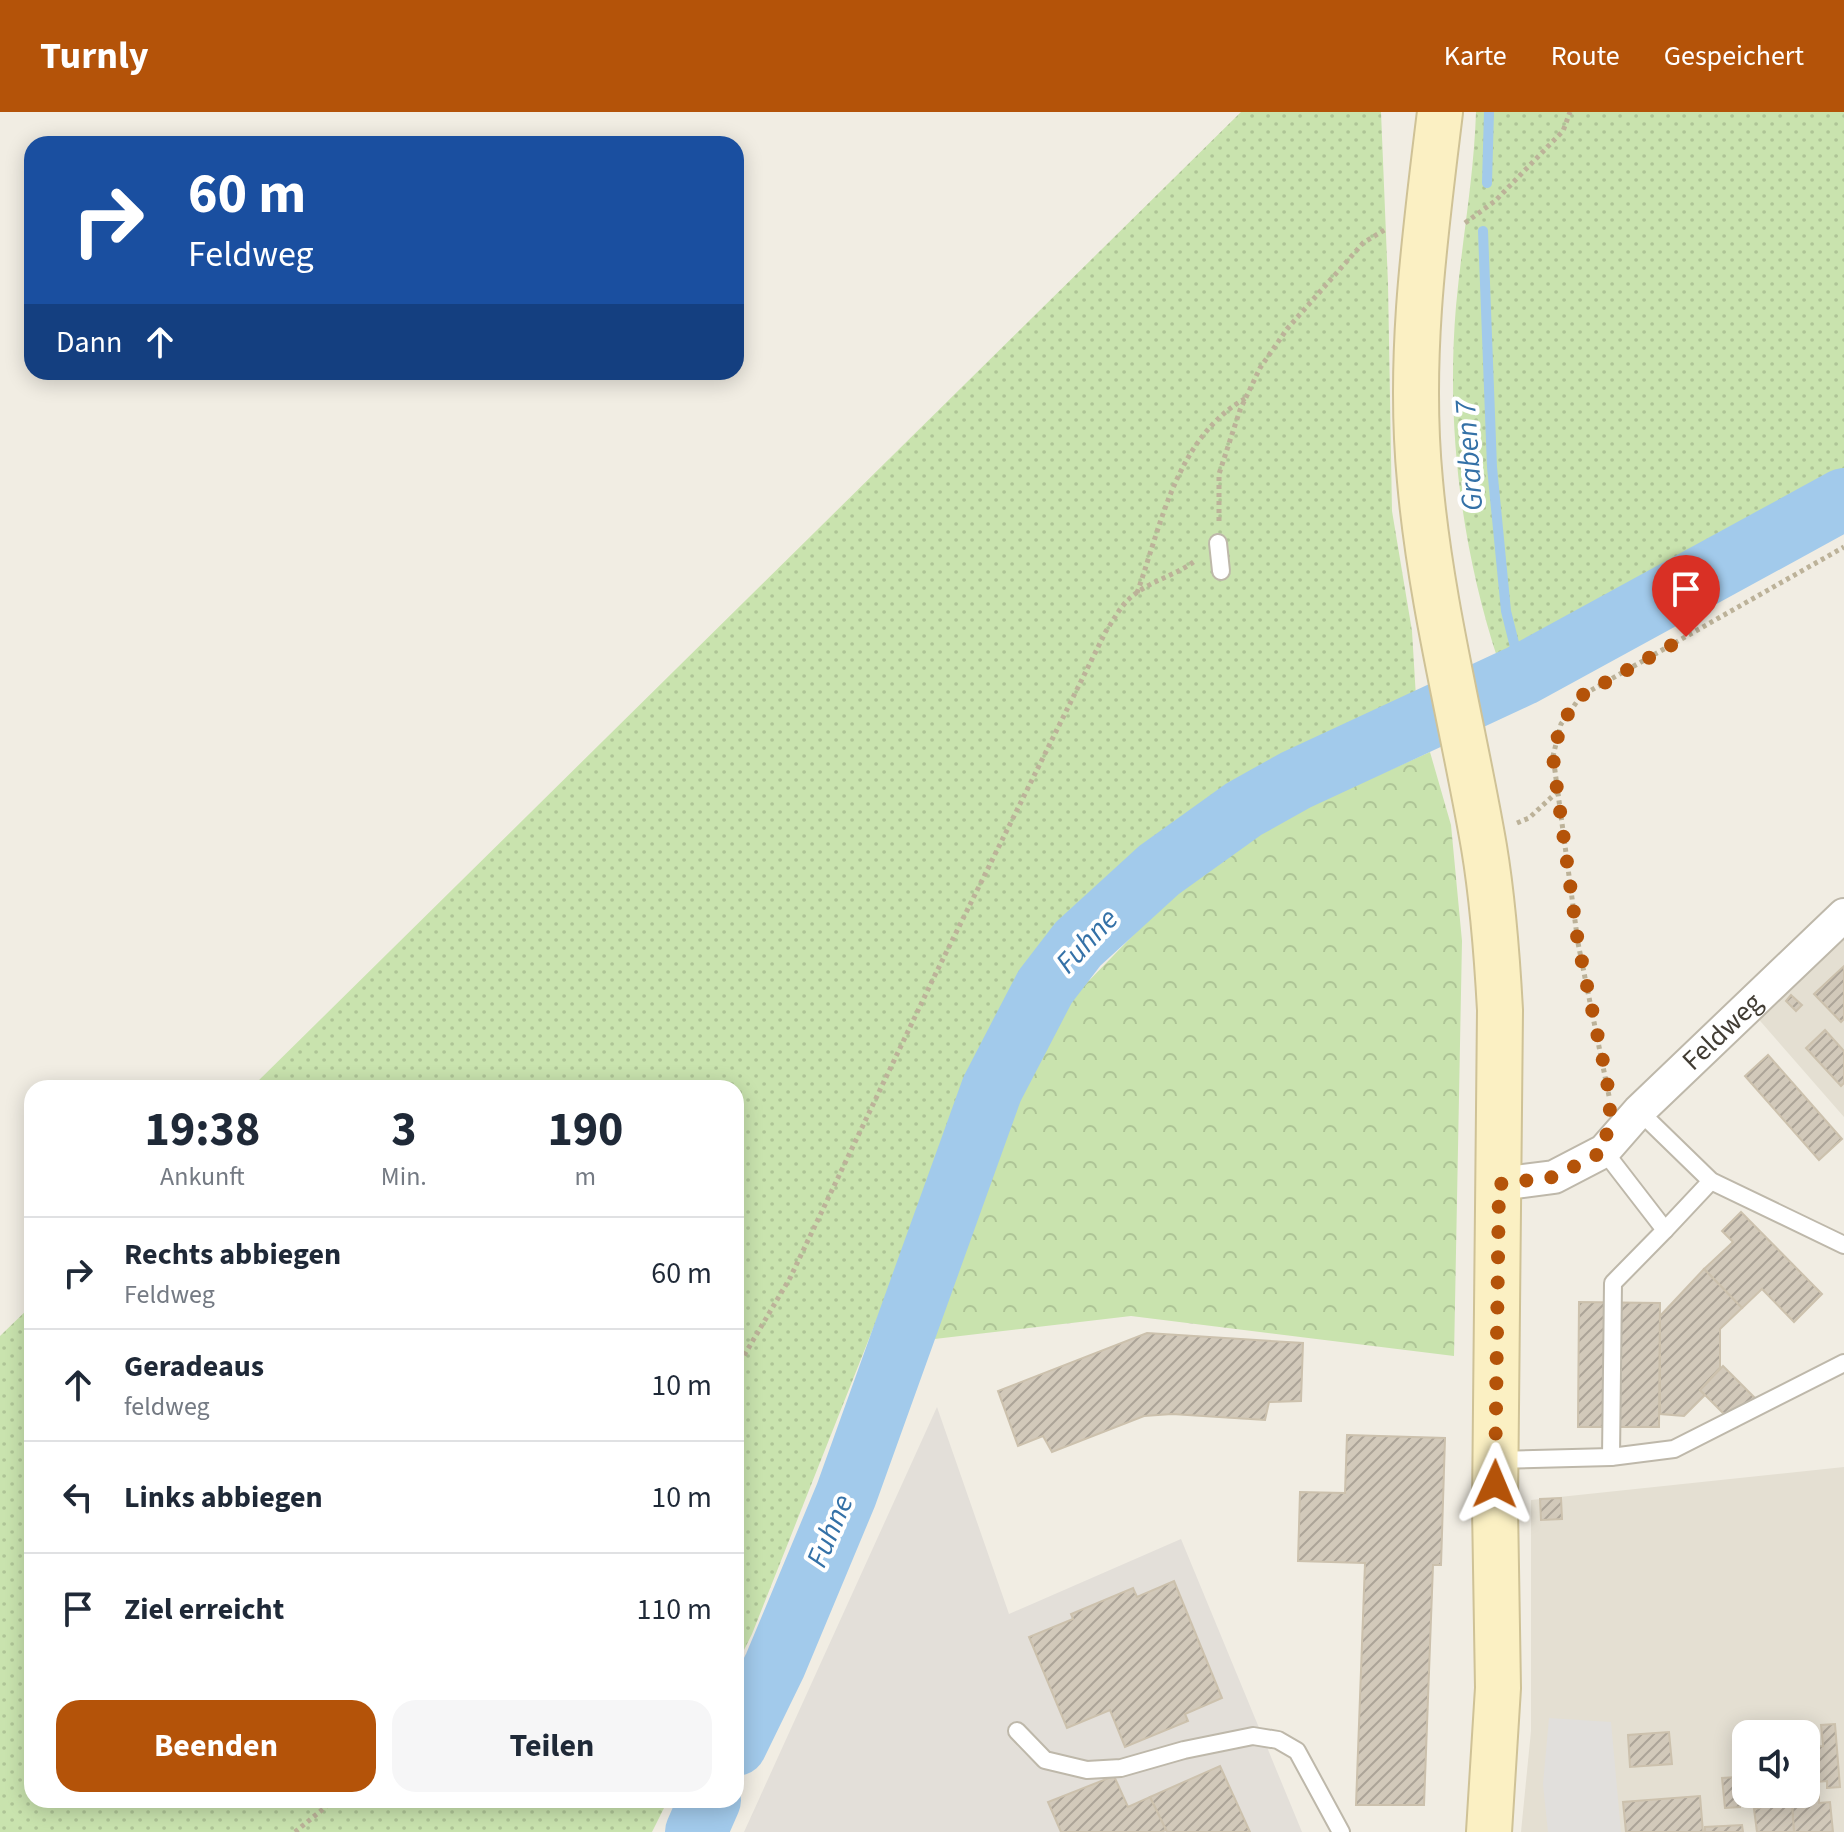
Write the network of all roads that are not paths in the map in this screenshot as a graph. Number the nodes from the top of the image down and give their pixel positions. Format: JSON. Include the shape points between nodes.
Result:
{"nodes":[{"id":1,"x":1440,"y":112,"type":"edge"},
{"id":2,"x":1218,"y":543,"type":"road end"},
{"id":3,"x":1221,"y":571,"type":"dead end"},
{"id":4,"x":1844,"y":915,"type":"edge"},
{"id":5,"x":1639,"y":1111,"type":"junction"},
{"id":6,"x":1604,"y":1151,"type":"junction"},
{"id":7,"x":1711,"y":1181,"type":"junction"},
{"id":8,"x":1520,"y":1182,"type":"junction"},
{"id":9,"x":1665,"y":1230,"type":"junction"},
{"id":10,"x":1844,"y":1245,"type":"edge"},
{"id":11,"x":1844,"y":1363,"type":"edge"},
{"id":12,"x":1611,"y":1457,"type":"junction"},
{"id":13,"x":1495,"y":1460,"type":"junction"},
{"id":14,"x":1017,"y":1731,"type":"dead end"},
{"id":15,"x":1341,"y":1832,"type":"edge"},
{"id":16,"x":1489,"y":1832,"type":"edge"}],
"edges":[{"from":1,"to":8,"type":"main road","via":[[1440,228],[1417,332],[1416,429],[1425,529],[1495,930],[1500,1077]]},
{"from":2,"to":3,"type":"lane"},
{"from":4,"to":5,"type":"street","name":"Feldweg"},
{"from":5,"to":6,"type":"street","name":"Feldweg"},
{"from":5,"to":7,"type":"lane"},
{"from":6,"to":8,"type":"street","via":[[1554,1177]]},
{"from":6,"to":9,"type":"lane"},
{"from":7,"to":9,"type":"lane"},
{"from":7,"to":10,"type":"lane"},
{"from":8,"to":13,"type":"main road"},
{"from":9,"to":12,"type":"lane","via":[[1613,1283]]},
{"from":11,"to":12,"type":"lane","via":[[1674,1449]]},
{"from":12,"to":13,"type":"lane"},
{"from":13,"to":16,"type":"main road","via":[[1498,1688]]},
{"from":14,"to":15,"type":"lane","via":[[1045,1760],[1087,1770],[1121,1768],[1253,1736],[1278,1740],[1297,1751]]}]}
